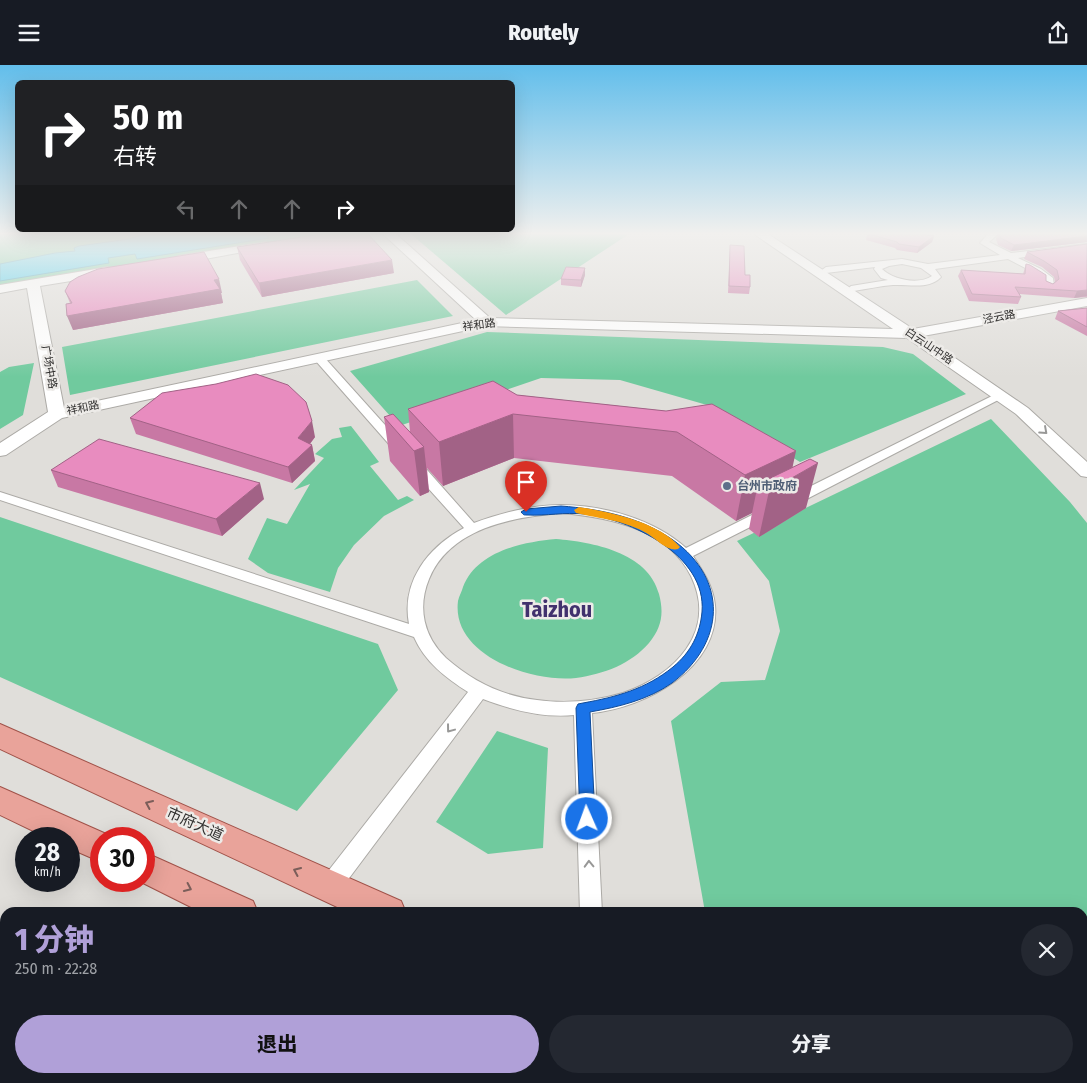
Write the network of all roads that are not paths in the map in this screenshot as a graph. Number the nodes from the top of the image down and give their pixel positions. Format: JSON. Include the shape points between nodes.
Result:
{"nodes":[{"id":1,"x":48,"y":282,"type":"edge"},
{"id":2,"x":441,"y":282,"type":"edge"},
{"id":3,"x":835,"y":282,"type":"edge"},
{"id":4,"x":844,"y":282,"type":"edge"},
{"id":5,"x":897,"y":282,"type":"edge"},
{"id":6,"x":905,"y":282,"type":"edge"},
{"id":7,"x":926,"y":282,"type":"edge"},
{"id":8,"x":1050,"y":282,"type":"edge"},
{"id":9,"x":34,"y":284,"type":"junction"},
{"id":10,"x":1049,"y":286,"type":"edge"},
{"id":11,"x":854,"y":288,"type":"junction"},
{"id":12,"x":0,"y":289,"type":"edge"},
{"id":13,"x":1087,"y":302,"type":"edge"},
{"id":14,"x":486,"y":322,"type":"junction"},
{"id":15,"x":916,"y":333,"type":"junction"},
{"id":16,"x":319,"y":357,"type":"junction"},
{"id":17,"x":1000,"y":395,"type":"junction"},
{"id":18,"x":57,"y":414,"type":"junction"},
{"id":19,"x":0,"y":451,"type":"edge"},
{"id":20,"x":1087,"y":455,"type":"edge"},
{"id":21,"x":1087,"y":472,"type":"edge"},
{"id":22,"x":0,"y":496,"type":"edge"},
{"id":23,"x":472,"y":529,"type":"junction"},
{"id":24,"x":684,"y":555,"type":"junction"},
{"id":25,"x":419,"y":633,"type":"junction"},
{"id":26,"x":479,"y":691,"type":"junction"},
{"id":27,"x":583,"y":708,"type":"junction"},
{"id":28,"x":0,"y":736,"type":"edge"},
{"id":29,"x":0,"y":800,"type":"edge"},
{"id":30,"x":90,"y":842,"type":"edge"},
{"id":31,"x":155,"y":872,"type":"edge"},
{"id":32,"x":330,"y":886,"type":"junction"},
{"id":33,"x":228,"y":907,"type":"edge"},
{"id":34,"x":376,"y":907,"type":"edge"},
{"id":35,"x":591,"y":907,"type":"edge"}],
"edges":[{"from":1,"to":9,"type":"street"},
{"from":2,"to":14,"type":"street"},
{"from":3,"to":15,"type":"street","name":"白云山中路"},
{"from":4,"to":11,"type":"street","name":"白云山中路"},
{"from":5,"to":11,"type":"street"},
{"from":6,"to":7,"type":"street"},
{"from":8,"to":10,"type":"street"},
{"from":9,"to":12,"type":"street"},
{"from":9,"to":18,"type":"street","name":"广场中路"},
{"from":11,"to":15,"type":"street","name":"白云山中路"},
{"from":13,"to":15,"type":"street","name":"泾云路"},
{"from":14,"to":15,"type":"street","name":"祥和路"},
{"from":14,"to":16,"type":"street","name":"祥和路"},
{"from":15,"to":17,"type":"street","name":"白云山中路"},
{"from":15,"to":20,"type":"street","name":"白云山中路","via":[[1040,411]]},
{"from":16,"to":18,"type":"street","name":"祥和路"},
{"from":16,"to":23,"type":"street"},
{"from":17,"to":21,"type":"street","name":"白云山中路","one_way":true,"via":[[1022,411]]},
{"from":17,"to":24,"type":"street"},
{"from":18,"to":19,"type":"street"},
{"from":22,"to":25,"type":"street"},
{"from":23,"to":24,"type":"street","via":[[522,513],[561,509],[584,511],[608,515],[650,531]]},
{"from":23,"to":25,"type":"street","via":[[440,551],[428,565],[415,597]]},
{"from":24,"to":27,"type":"street","via":[[705,589],[708,608],[706,627],[698,646],[685,664],[650,689],[614,703]]},
{"from":25,"to":26,"type":"street","via":[[441,665]]},
{"from":26,"to":27,"type":"street","via":[[528,705]]},
{"from":26,"to":32,"type":"street","one_way":true},
{"from":35,"to":27,"type":"street","one_way":true},
{"from":32,"to":28,"type":"main road","name":"市府大道","one_way":true},
{"from":29,"to":30,"type":"main road"},
{"from":31,"to":33,"type":"main road","one_way":true},
{"from":32,"to":34,"type":"main road","name":"市府大道"}]}
